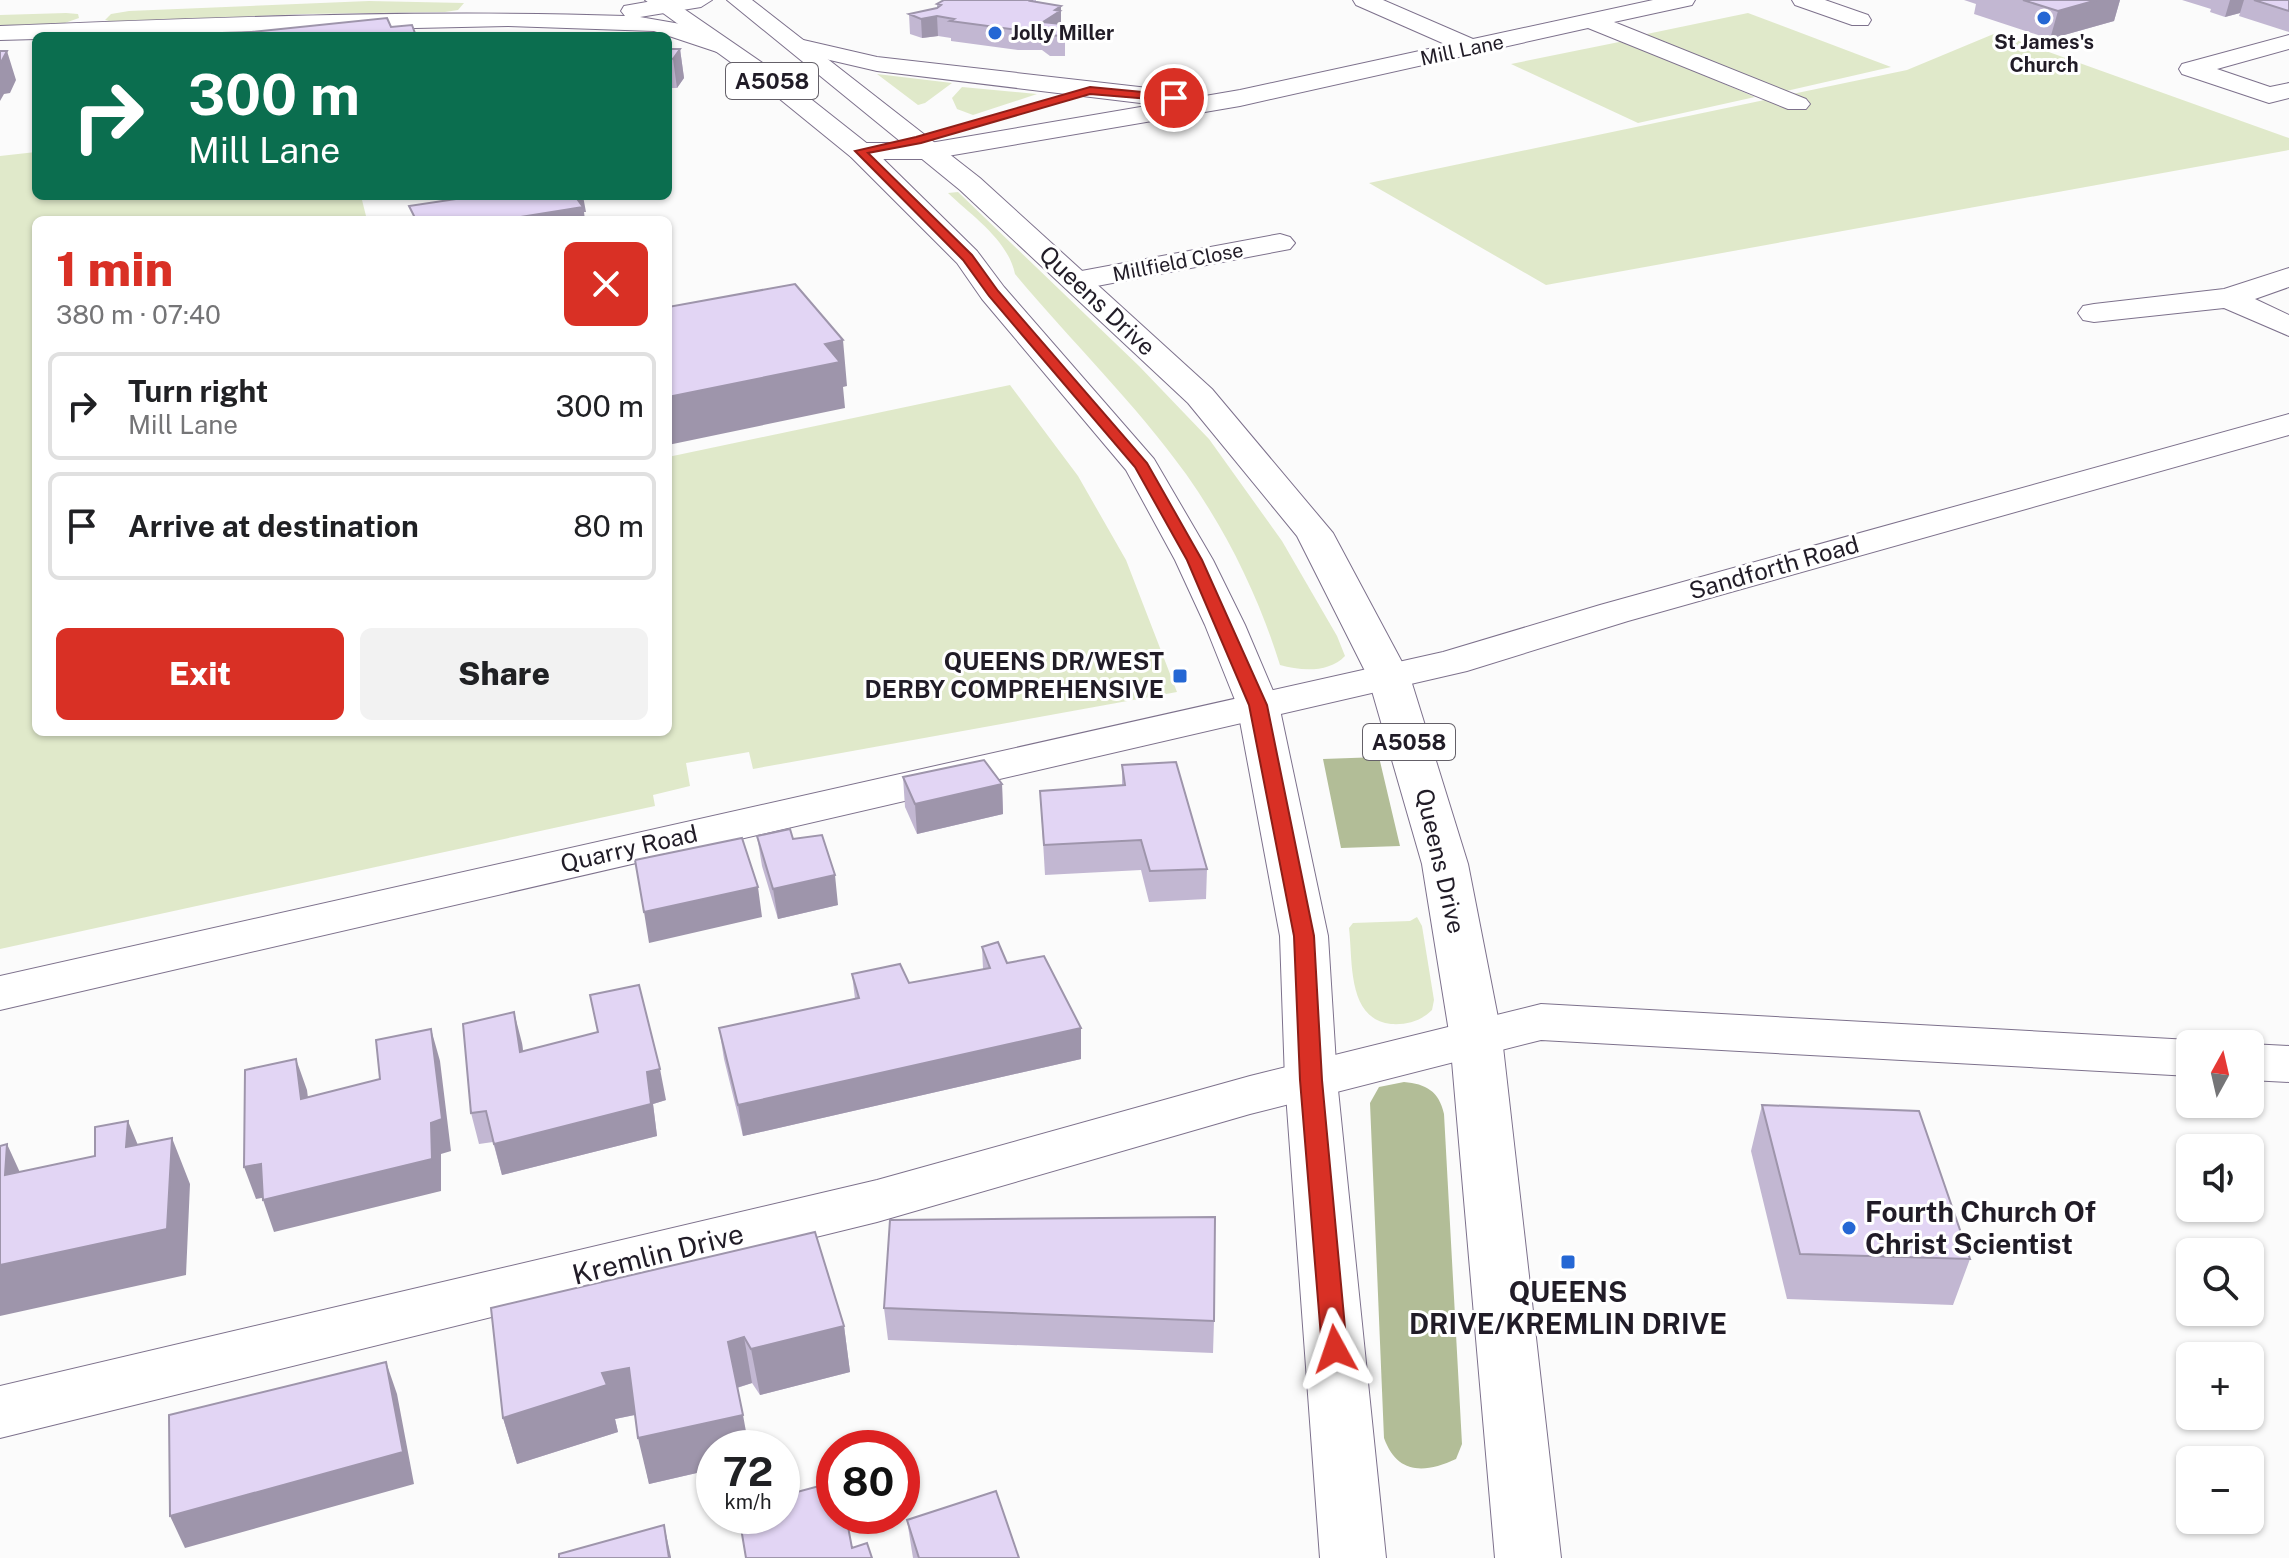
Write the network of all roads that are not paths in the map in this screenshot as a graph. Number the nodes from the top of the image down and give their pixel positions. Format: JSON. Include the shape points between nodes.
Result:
{"nodes":[{"id":1,"x":701,"y":0,"type":"edge"},
{"id":2,"x":738,"y":0,"type":"edge"},
{"id":3,"x":1364,"y":0,"type":"edge"},
{"id":4,"x":1684,"y":0,"type":"edge"},
{"id":5,"x":1803,"y":0,"type":"edge"},
{"id":6,"x":203,"y":3,"type":"dead end"},
{"id":7,"x":662,"y":4,"type":"edge"},
{"id":8,"x":101,"y":8,"type":"junction"},
{"id":9,"x":14,"y":10,"type":"dead end"},
{"id":10,"x":508,"y":19,"type":"junction"},
{"id":11,"x":1860,"y":20,"type":"dead end"},
{"id":12,"x":1593,"y":22,"type":"junction"},
{"id":13,"x":81,"y":30,"type":"junction"},
{"id":14,"x":0,"y":33,"type":"edge"},
{"id":15,"x":2289,"y":42,"type":"edge"},
{"id":16,"x":720,"y":46,"type":"junction"},
{"id":17,"x":799,"y":46,"type":"junction"},
{"id":18,"x":1473,"y":48,"type":"junction"},
{"id":19,"x":1090,"y":90,"type":"junction"},
{"id":20,"x":2289,"y":90,"type":"edge"},
{"id":21,"x":1240,"y":98,"type":"junction"},
{"id":22,"x":1797,"y":104,"type":"dead end"},
{"id":23,"x":899,"y":140,"type":"junction"},
{"id":24,"x":1280,"y":243,"type":"dead end"},
{"id":25,"x":2289,"y":277,"type":"edge"},
{"id":26,"x":1076,"y":281,"type":"junction"},
{"id":27,"x":2228,"y":298,"type":"junction"},
{"id":28,"x":2094,"y":313,"type":"dead end"},
{"id":29,"x":2289,"y":327,"type":"edge"},
{"id":30,"x":2289,"y":424,"type":"edge"},
{"id":31,"x":1389,"y":677,"type":"junction"},
{"id":32,"x":1258,"y":705,"type":"junction"},
{"id":33,"x":0,"y":993,"type":"edge"},
{"id":34,"x":1476,"y":1038,"type":"junction"},
{"id":35,"x":2176,"y":1057,"type":"edge"},
{"id":36,"x":2264,"y":1063,"type":"edge"},
{"id":37,"x":2289,"y":1064,"type":"edge"},
{"id":38,"x":1311,"y":1080,"type":"junction"},
{"id":39,"x":0,"y":1412,"type":"edge"},
{"id":40,"x":1353,"y":1558,"type":"edge"},
{"id":41,"x":1528,"y":1558,"type":"edge"}],
"edges":[{"from":1,"to":7,"type":"main road"},
{"from":2,"to":17,"type":"main road","name":"Queens Drive","number":"A5058"},
{"from":3,"to":18,"type":"main road"},
{"from":4,"to":12,"type":"main road","name":"Mill Lane"},
{"from":5,"to":11,"type":"main road"},
{"from":6,"to":8,"type":"main road"},
{"from":7,"to":10,"type":"main road"},
{"from":7,"to":16,"type":"main road","name":"Queens Drive","number":"A5058"},
{"from":8,"to":9,"type":"main road"},
{"from":8,"to":13,"type":"main road"},
{"from":10,"to":13,"type":"main road"},
{"from":10,"to":16,"type":"main road","via":[[654,24]]},
{"from":12,"to":18,"type":"main road","name":"Mill Lane"},
{"from":12,"to":22,"type":"main road"},
{"from":13,"to":14,"type":"main road"},
{"from":15,"to":20,"type":"main road","via":[[2191,69],[2269,95]]},
{"from":16,"to":23,"type":"main road","name":"Queens Drive","number":"A5058","via":[[774,82]]},
{"from":17,"to":19,"type":"main road","name":"Mill Lane","via":[[877,64]]},
{"from":17,"to":23,"type":"main road","name":"Queens Drive","number":"A5058"},
{"from":18,"to":21,"type":"main road","name":"Mill Lane"},
{"from":19,"to":21,"type":"main road","name":"Mill Lane"},
{"from":19,"to":23,"type":"main road","name":"Mill Lane"},
{"from":21,"to":23,"type":"main road","name":"Mill Lane"},
{"from":23,"to":26,"type":"main road","name":"Queens Drive","number":"A5058"},
{"from":23,"to":32,"type":"main road","name":"Queens Drive","number":"A5058","via":[[993,293],[1142,466],[1194,560]]},
{"from":24,"to":26,"type":"main road","name":"Millfield Close"},
{"from":25,"to":27,"type":"main road"},
{"from":26,"to":31,"type":"main road","name":"Queens Drive","number":"A5058","via":[[1200,396],[1314,533]]},
{"from":27,"to":28,"type":"main road"},
{"from":27,"to":29,"type":"main road"},
{"from":30,"to":31,"type":"main road","name":"Sandforth Road"},
{"from":31,"to":32,"type":"main road","name":"Sandforth Road"},
{"from":31,"to":34,"type":"main road","name":"Queens Drive","number":"A5058","via":[[1445,864]]},
{"from":32,"to":33,"type":"main road","name":"Quarry Road"},
{"from":32,"to":38,"type":"main road","name":"Queens Drive","number":"A5058","via":[[1304,936]]},
{"from":34,"to":35,"type":"main road","name":"Kremlin Drive","via":[[1541,1022]]},
{"from":34,"to":38,"type":"main road","name":"Kremlin Drive"},
{"from":34,"to":41,"type":"main road","name":"Queens Drive","number":"A5058"},
{"from":36,"to":37,"type":"main road"},
{"from":38,"to":39,"type":"main road","name":"Kremlin Drive","via":[[877,1201]]},
{"from":38,"to":40,"type":"main road","name":"Queens Drive","number":"A5058"}]}
